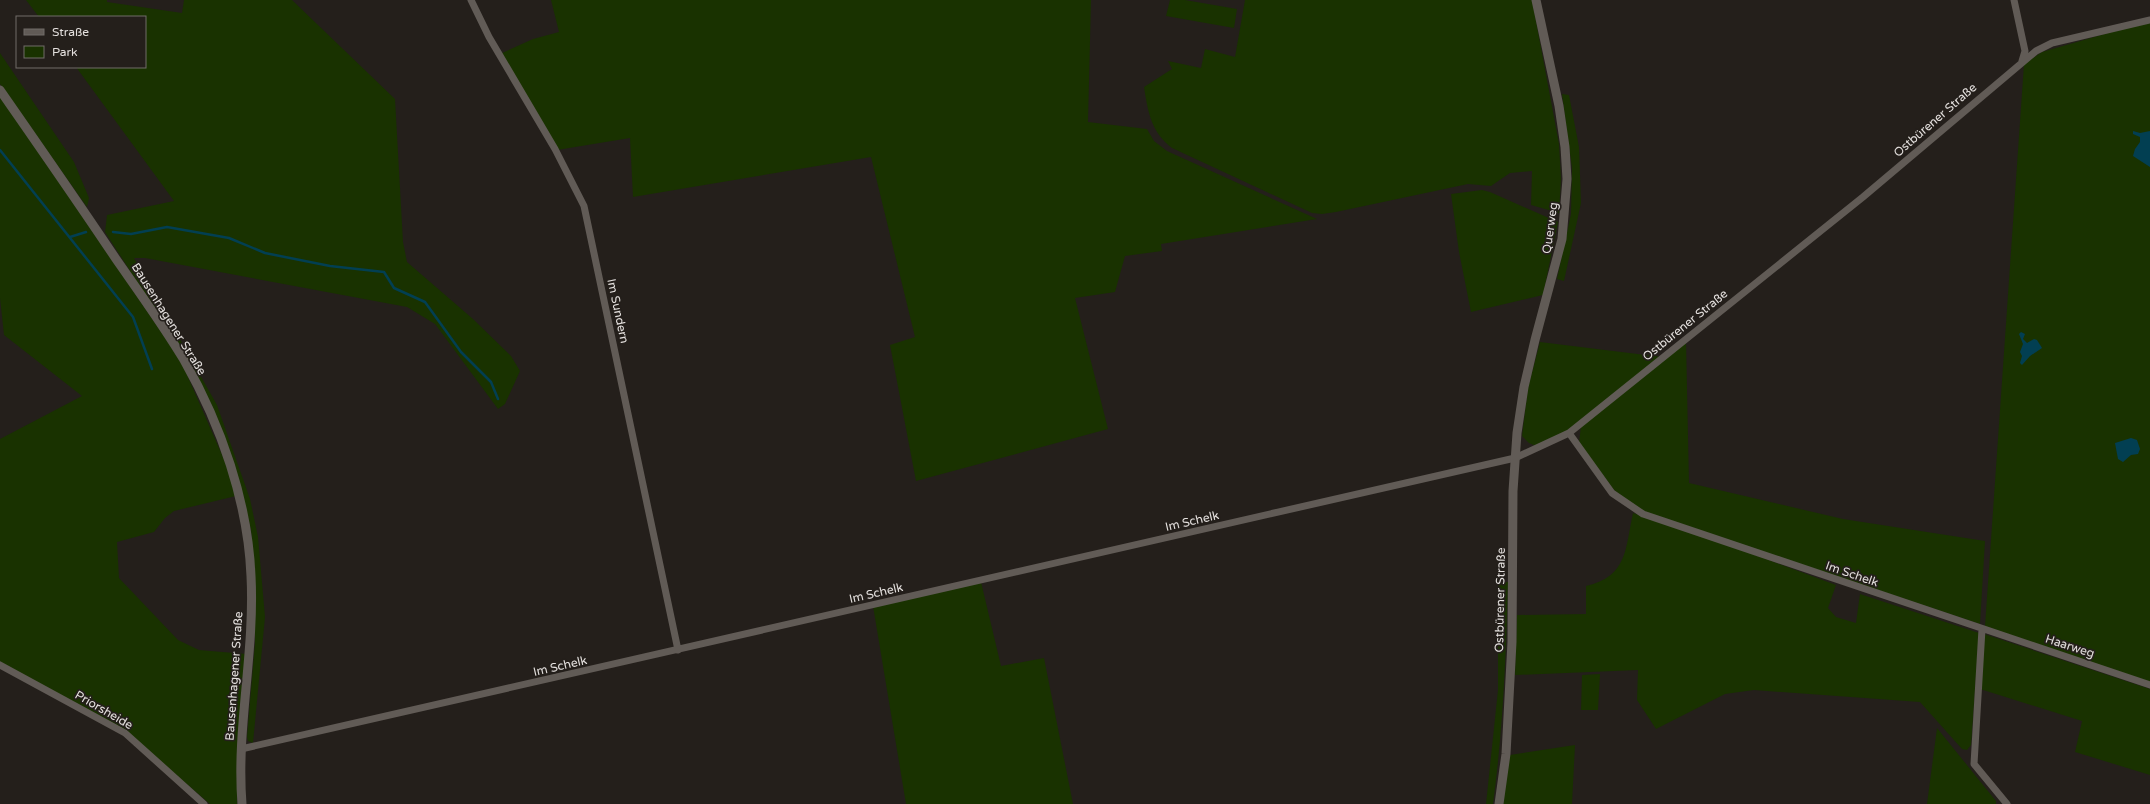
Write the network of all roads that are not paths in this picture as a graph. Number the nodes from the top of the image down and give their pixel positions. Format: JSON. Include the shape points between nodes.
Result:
{"nodes":[{"id":1,"x":471,"y":0,"type":"edge"},
{"id":2,"x":1536,"y":0,"type":"edge"},
{"id":3,"x":2014,"y":0,"type":"edge"},
{"id":4,"x":2150,"y":20,"type":"edge"},
{"id":5,"x":2022,"y":61,"type":"junction"},
{"id":6,"x":0,"y":90,"type":"edge"},
{"id":7,"x":1569,"y":433,"type":"junction"},
{"id":8,"x":1515,"y":458,"type":"junction"},
{"id":9,"x":1982,"y":629,"type":"junction"},
{"id":10,"x":678,"y":650,"type":"junction"},
{"id":11,"x":0,"y":664,"type":"edge"},
{"id":12,"x":2150,"y":685,"type":"edge"},
{"id":13,"x":241,"y":749,"type":"junction"},
{"id":14,"x":204,"y":804,"type":"edge"},
{"id":15,"x":242,"y":804,"type":"edge"},
{"id":16,"x":1499,"y":804,"type":"edge"},
{"id":17,"x":2007,"y":804,"type":"edge"}],
"edges":[{"from":1,"to":10,"type":"street","name":"Im Sundern","via":[[489,37],[555,149],[584,206]]},
{"from":2,"to":8,"type":"street","name":"Querweg","via":[[1559,106],[1567,179],[1562,239],[1524,387]]},
{"from":3,"to":5,"type":"street","via":[[2025,51]]},
{"from":4,"to":5,"type":"street","name":"Ostbürener Straße","via":[[2052,43]]},
{"from":5,"to":7,"type":"street","name":"Ostbürener Straße","via":[[1863,197]]},
{"from":6,"to":13,"type":"street","name":"Bausenhagener Straße","via":[[184,360],[214,423],[229,463],[247,531],[251,576],[250,657]]},
{"from":7,"to":8,"type":"street","name":"Ostbürener Straße"},
{"from":7,"to":9,"type":"street","name":"Im Schelk","via":[[1612,493],[1643,514]]},
{"from":8,"to":10,"type":"street","name":"Im Schelk"},
{"from":8,"to":16,"type":"street","name":"Ostbürener Straße","via":[[1511,650],[1506,754]]},
{"from":9,"to":12,"type":"street","name":"Haarweg"},
{"from":9,"to":17,"type":"street","via":[[1974,764]]},
{"from":10,"to":13,"type":"street","name":"Im Schelk"},
{"from":11,"to":14,"type":"street","name":"Priorsheide","via":[[125,732]]},
{"from":13,"to":15,"type":"street","name":"Bausenhagener Straße"}]}
